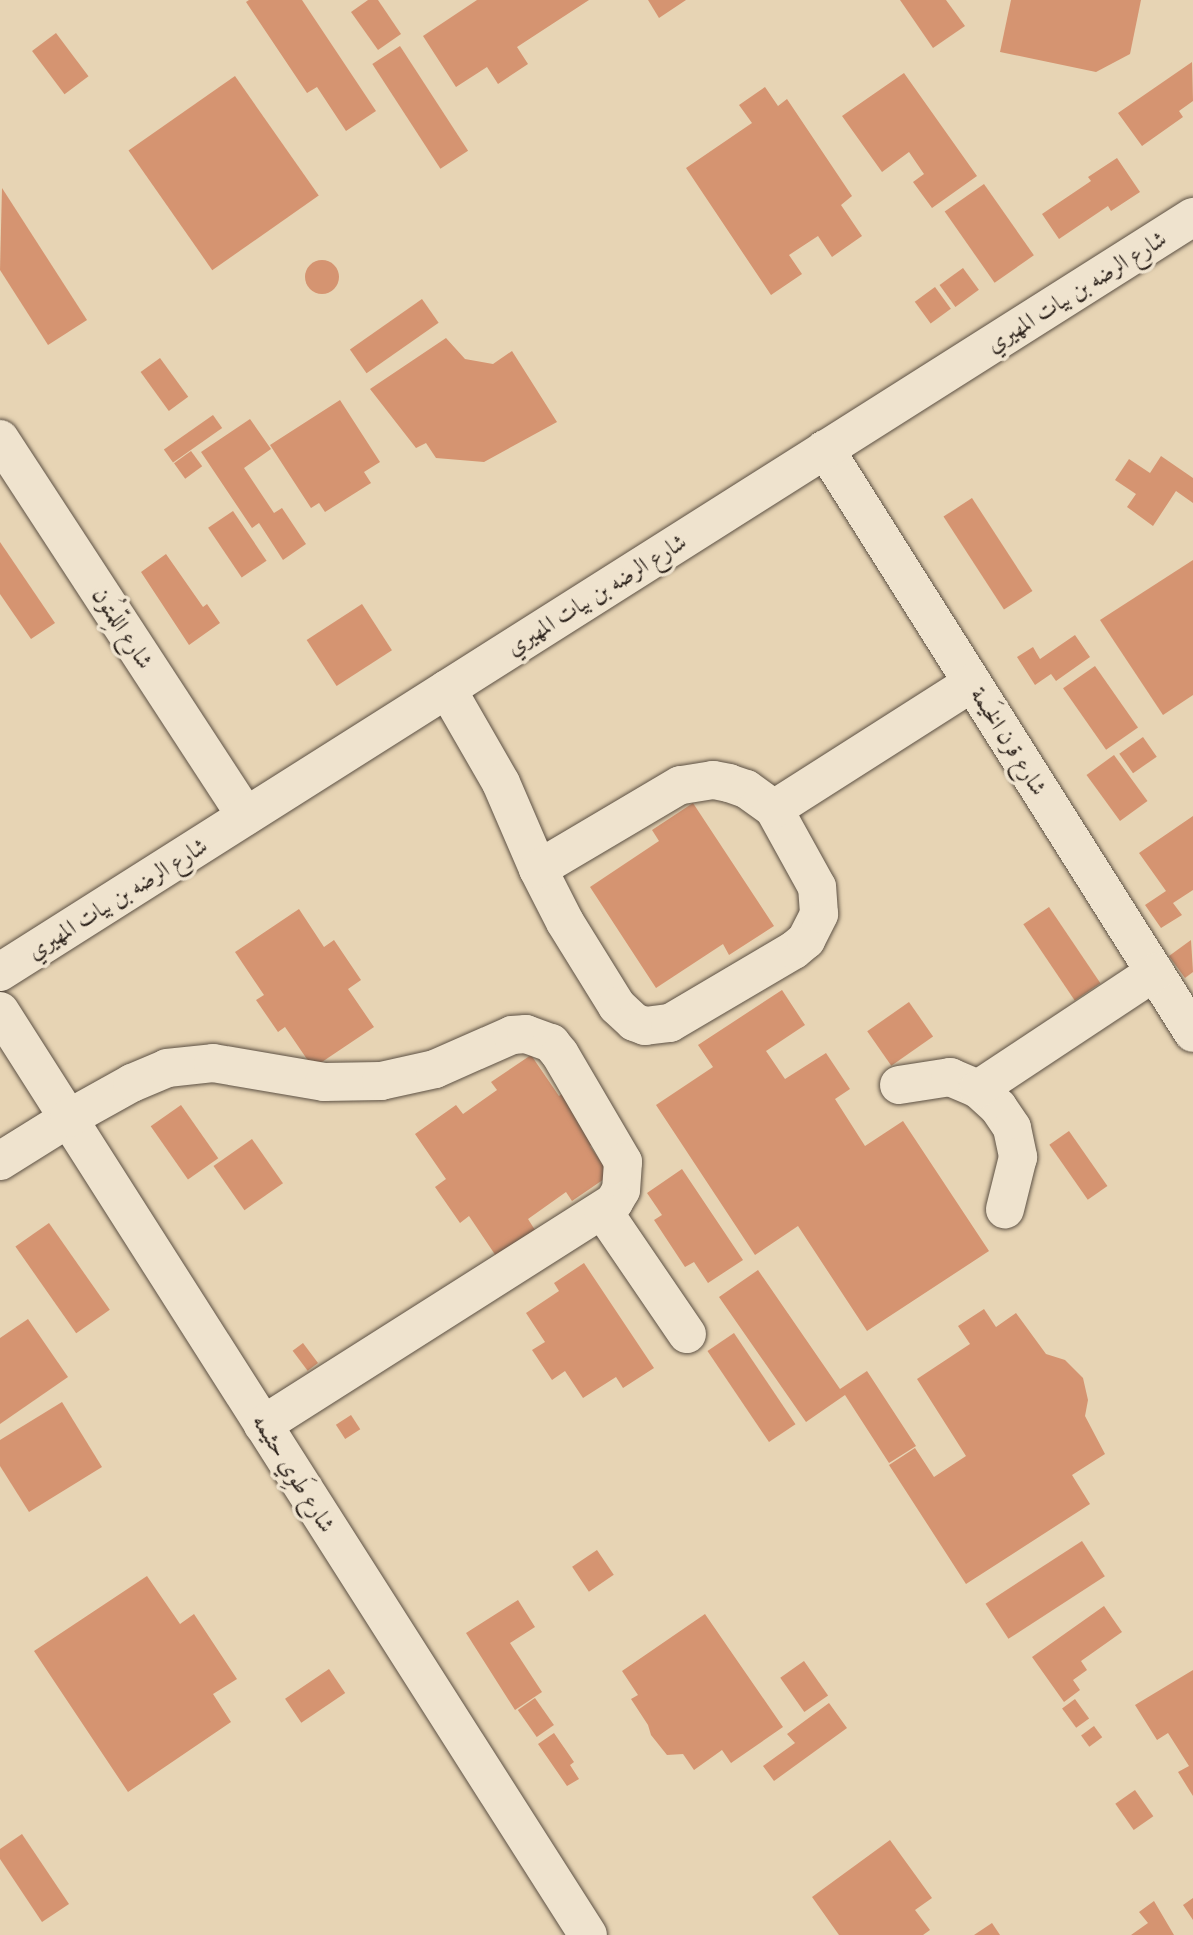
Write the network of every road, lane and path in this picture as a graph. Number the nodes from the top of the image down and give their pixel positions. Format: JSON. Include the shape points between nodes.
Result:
{"nodes":[{"id":1,"x":1193,"y":217,"type":"edge"},
{"id":2,"x":0,"y":439,"type":"edge"},
{"id":3,"x":825,"y":449,"type":"junction"},
{"id":4,"x":972,"y":683,"type":"junction"},
{"id":5,"x":447,"y":689,"type":"junction"},
{"id":6,"x":774,"y":809,"type":"junction"},
{"id":7,"x":246,"y":816,"type":"junction"},
{"id":8,"x":538,"y":869,"type":"junction"},
{"id":9,"x":0,"y":972,"type":"edge"},
{"id":10,"x":1155,"y":972,"type":"junction"},
{"id":11,"x":0,"y":1011,"type":"edge"},
{"id":12,"x":1193,"y":1033,"type":"edge"},
{"id":13,"x":899,"y":1085,"type":"dead end"},
{"id":14,"x":978,"y":1089,"type":"junction"},
{"id":15,"x":69,"y":1118,"type":"junction"},
{"id":16,"x":0,"y":1161,"type":"edge"},
{"id":17,"x":1005,"y":1209,"type":"dead end"},
{"id":18,"x":603,"y":1211,"type":"junction"},
{"id":19,"x":687,"y":1334,"type":"dead end"},
{"id":20,"x":263,"y":1425,"type":"junction"},
{"id":21,"x":588,"y":1935,"type":"edge"}],
"edges":[{"from":1,"to":3,"type":"street","name":"شارع الرضه بن بيات المهيري"},
{"from":2,"to":7,"type":"street","name":"شارع اللِّمتُون"},
{"from":3,"to":4,"type":"street","name":"شارع قرن الخَيمة"},
{"from":3,"to":5,"type":"street","name":"شارع الرضه بن بيات المهيري"},
{"from":4,"to":6,"type":"street"},
{"from":4,"to":10,"type":"street","name":"شارع قرن الخَيمة"},
{"from":5,"to":7,"type":"street","name":"شارع الرضه بن بيات المهيري"},
{"from":5,"to":8,"type":"street","via":[[501,783]]},
{"from":6,"to":8,"type":"street","via":[[730,783],[689,783],[665,792]]},
{"from":6,"to":8,"type":"street","via":[[817,887],[815,926],[794,950],[670,1023],[658,1026],[634,1021],[617,1006]]},
{"from":7,"to":9,"type":"street","name":"شارع الرضه بن بيات المهيري"},
{"from":10,"to":12,"type":"street","name":"شارع قرن الخَيمة"},
{"from":10,"to":14,"type":"street"},
{"from":11,"to":15,"type":"street","name":"شارع طَوِي حثيمه"},
{"from":13,"to":14,"type":"street","via":[[950,1077]]},
{"from":14,"to":17,"type":"street","via":[[1012,1128],[1018,1157]]},
{"from":15,"to":16,"type":"street"},
{"from":15,"to":18,"type":"street","via":[[149,1075],[185,1065],[239,1065],[324,1082],[381,1081],[426,1072],[512,1035],[526,1034],[551,1043],[561,1054],[620,1156],[621,1190]]},
{"from":15,"to":20,"type":"street","name":"شارع طَوِي حثيمه"},
{"from":18,"to":19,"type":"street"},
{"from":18,"to":20,"type":"street"},
{"from":20,"to":21,"type":"street","name":"شارع طَوِي حثيمه"}]}
